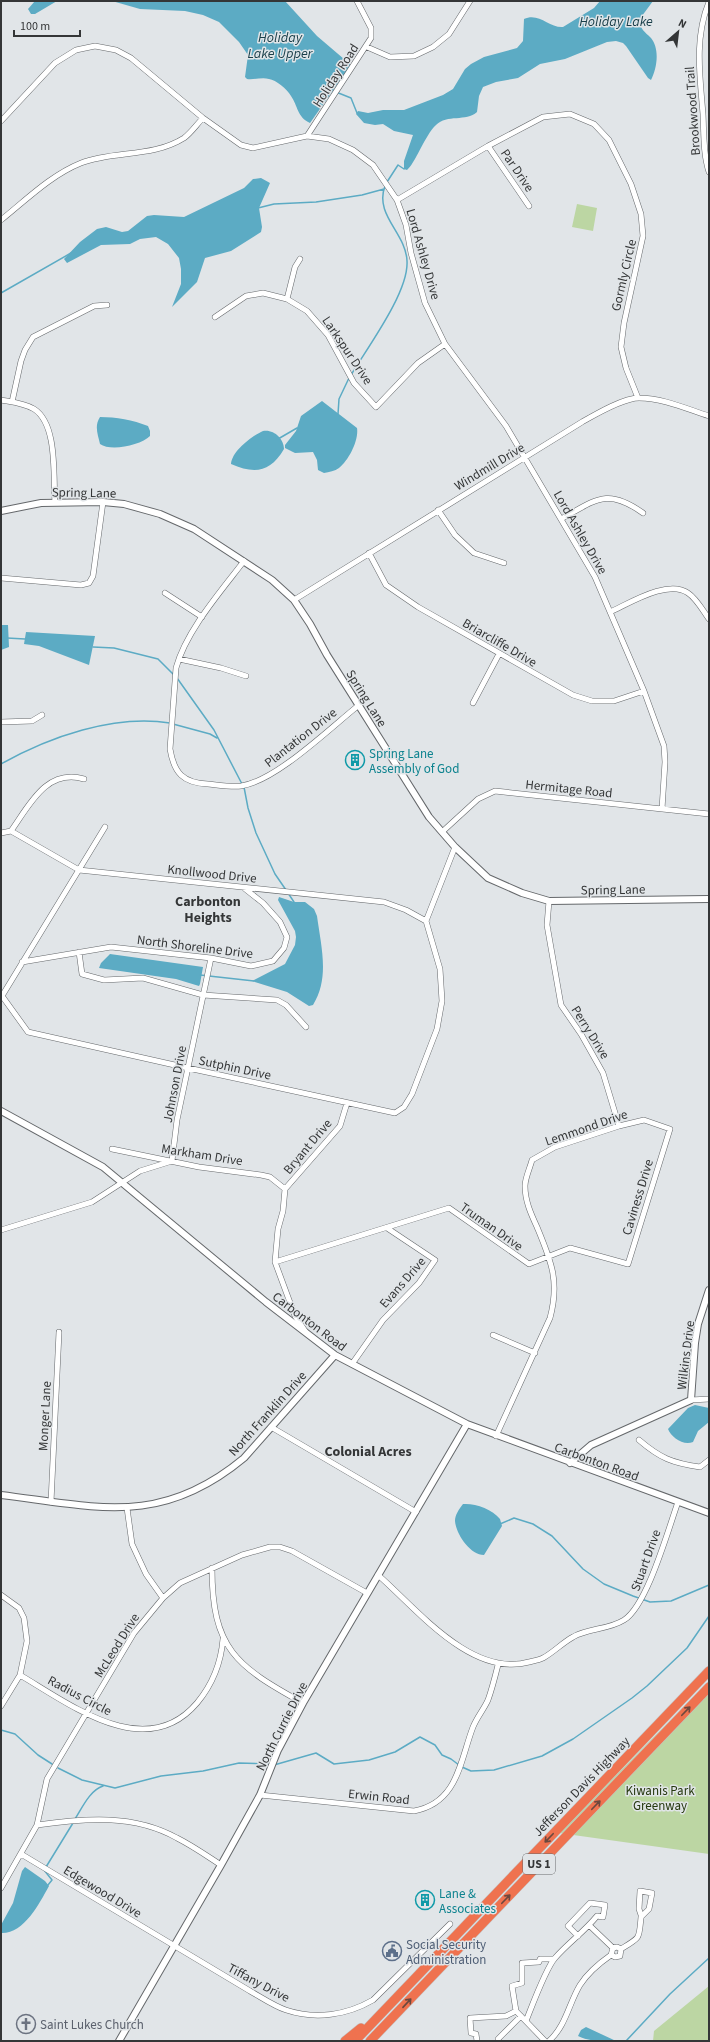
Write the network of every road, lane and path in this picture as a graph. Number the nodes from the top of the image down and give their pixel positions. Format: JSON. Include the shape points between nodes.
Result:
{"nodes":[{"id":1,"x":357,"y":1,"type":"edge"},
{"id":2,"x":470,"y":1,"type":"edge"},
{"id":3,"x":709,"y":2,"type":"edge"},
{"id":4,"x":367,"y":47,"type":"junction"},
{"id":5,"x":203,"y":118,"type":"junction"},
{"id":6,"x":1,"y":120,"type":"edge"},
{"id":7,"x":308,"y":136,"type":"junction"},
{"id":8,"x":488,"y":146,"type":"junction"},
{"id":9,"x":709,"y":172,"type":"edge"},
{"id":10,"x":397,"y":200,"type":"junction"},
{"id":11,"x":529,"y":206,"type":"dead end"},
{"id":12,"x":1,"y":220,"type":"edge"},
{"id":13,"x":300,"y":259,"type":"dead end"},
{"id":14,"x":287,"y":299,"type":"junction"},
{"id":15,"x":107,"y":305,"type":"dead end"},
{"id":16,"x":215,"y":317,"type":"dead end"},
{"id":17,"x":445,"y":344,"type":"junction"},
{"id":18,"x":638,"y":398,"type":"junction"},
{"id":19,"x":1,"y":400,"type":"edge"},
{"id":20,"x":12,"y":402,"type":"junction"},
{"id":21,"x":709,"y":416,"type":"edge"},
{"id":22,"x":525,"y":458,"type":"junction"},
{"id":23,"x":55,"y":502,"type":"junction"},
{"id":24,"x":103,"y":502,"type":"junction"},
{"id":25,"x":438,"y":510,"type":"junction"},
{"id":26,"x":1,"y":511,"type":"edge"},
{"id":27,"x":643,"y":513,"type":"dead end"},
{"id":28,"x":561,"y":519,"type":"junction"},
{"id":29,"x":369,"y":553,"type":"junction"},
{"id":30,"x":244,"y":561,"type":"junction"},
{"id":31,"x":504,"y":563,"type":"dead end"},
{"id":32,"x":1,"y":578,"type":"edge"},
{"id":33,"x":165,"y":593,"type":"dead end"},
{"id":34,"x":294,"y":600,"type":"junction"},
{"id":35,"x":610,"y":612,"type":"junction"},
{"id":36,"x":202,"y":617,"type":"junction"},
{"id":37,"x":709,"y":620,"type":"edge"},
{"id":38,"x":499,"y":654,"type":"junction"},
{"id":39,"x":179,"y":659,"type":"junction"},
{"id":40,"x":246,"y":676,"type":"dead end"},
{"id":41,"x":644,"y":691,"type":"junction"},
{"id":42,"x":473,"y":703,"type":"dead end"},
{"id":43,"x":359,"y":705,"type":"junction"},
{"id":44,"x":42,"y":715,"type":"dead end"},
{"id":45,"x":1,"y":722,"type":"edge"},
{"id":46,"x":84,"y":779,"type":"dead end"},
{"id":47,"x":662,"y":809,"type":"junction"},
{"id":48,"x":709,"y":814,"type":"edge"},
{"id":49,"x":105,"y":827,"type":"dead end"},
{"id":50,"x":11,"y":831,"type":"junction"},
{"id":51,"x":442,"y":832,"type":"junction"},
{"id":52,"x":1,"y":833,"type":"edge"},
{"id":53,"x":455,"y":847,"type":"junction"},
{"id":54,"x":79,"y":870,"type":"junction"},
{"id":55,"x":244,"y":888,"type":"junction"},
{"id":56,"x":709,"y":899,"type":"edge"},
{"id":57,"x":549,"y":901,"type":"junction"},
{"id":58,"x":426,"y":921,"type":"junction"},
{"id":59,"x":79,"y":952,"type":"junction"},
{"id":60,"x":211,"y":958,"type":"junction"},
{"id":61,"x":22,"y":962,"type":"junction"},
{"id":62,"x":204,"y":995,"type":"junction"},
{"id":63,"x":306,"y":1027,"type":"dead end"},
{"id":64,"x":188,"y":1068,"type":"junction"},
{"id":65,"x":347,"y":1103,"type":"junction"},
{"id":66,"x":1,"y":1112,"type":"edge"},
{"id":67,"x":618,"y":1126,"type":"junction"},
{"id":68,"x":668,"y":1136,"type":"joint"},
{"id":69,"x":112,"y":1149,"type":"dead end"},
{"id":70,"x":172,"y":1161,"type":"junction"},
{"id":71,"x":122,"y":1182,"type":"junction"},
{"id":72,"x":285,"y":1189,"type":"junction"},
{"id":73,"x":387,"y":1228,"type":"junction"},
{"id":74,"x":1,"y":1230,"type":"edge"},
{"id":75,"x":549,"y":1257,"type":"junction"},
{"id":76,"x":275,"y":1262,"type":"junction"},
{"id":77,"x":628,"y":1264,"type":"joint"},
{"id":78,"x":709,"y":1290,"type":"edge"},
{"id":79,"x":59,"y":1332,"type":"dead end"},
{"id":80,"x":493,"y":1335,"type":"dead end"},
{"id":81,"x":309,"y":1337,"type":"junction"},
{"id":82,"x":535,"y":1353,"type":"junction"},
{"id":83,"x":335,"y":1355,"type":"junction"},
{"id":84,"x":352,"y":1364,"type":"junction"},
{"id":85,"x":709,"y":1399,"type":"edge"},
{"id":86,"x":691,"y":1400,"type":"junction"},
{"id":87,"x":467,"y":1424,"type":"junction"},
{"id":88,"x":271,"y":1428,"type":"junction"},
{"id":89,"x":496,"y":1436,"type":"junction"},
{"id":90,"x":639,"y":1440,"type":"dead end"},
{"id":91,"x":709,"y":1460,"type":"edge"},
{"id":92,"x":570,"y":1463,"type":"junction"},
{"id":93,"x":1,"y":1495,"type":"edge"},
{"id":94,"x":51,"y":1502,"type":"junction"},
{"id":95,"x":678,"y":1502,"type":"junction"},
{"id":96,"x":127,"y":1508,"type":"junction"},
{"id":97,"x":416,"y":1512,"type":"junction"},
{"id":98,"x":709,"y":1513,"type":"edge"},
{"id":99,"x":212,"y":1568,"type":"junction"},
{"id":100,"x":378,"y":1575,"type":"junction"},
{"id":101,"x":367,"y":1593,"type":"junction"},
{"id":102,"x":1,"y":1595,"type":"edge"},
{"id":103,"x":163,"y":1598,"type":"junction"},
{"id":104,"x":223,"y":1639,"type":"junction"},
{"id":105,"x":498,"y":1665,"type":"junction"},
{"id":106,"x":709,"y":1671,"type":"edge"},
{"id":107,"x":20,"y":1675,"type":"junction"},
{"id":108,"x":709,"y":1686,"type":"edge"},
{"id":109,"x":3,"y":1698,"type":"edge"},
{"id":110,"x":303,"y":1703,"type":"junction"},
{"id":111,"x":1,"y":1706,"type":"edge"},
{"id":112,"x":87,"y":1714,"type":"junction"},
{"id":113,"x":260,"y":1795,"type":"junction"},
{"id":114,"x":37,"y":1825,"type":"junction"},
{"id":115,"x":21,"y":1854,"type":"junction"},
{"id":116,"x":221,"y":1865,"type":"junction"},
{"id":117,"x":1,"y":1888,"type":"edge"},
{"id":118,"x":641,"y":1915,"type":"dead end"},
{"id":119,"x":450,"y":1924,"type":"dead end"},
{"id":120,"x":589,"y":1925,"type":"junction"},
{"id":121,"x":578,"y":1936,"type":"junction"},
{"id":122,"x":174,"y":1947,"type":"junction"},
{"id":123,"x":613,"y":1948,"type":"junction"},
{"id":124,"x":621,"y":1949,"type":"junction"},
{"id":125,"x":611,"y":1954,"type":"junction"},
{"id":126,"x":554,"y":1959,"type":"junction"},
{"id":127,"x":396,"y":1999,"type":"junction"},
{"id":128,"x":516,"y":2011,"type":"junction"},
{"id":129,"x":394,"y":2016,"type":"junction"},
{"id":130,"x":521,"y":2016,"type":"junction"},
{"id":131,"x":526,"y":2021,"type":"junction"},
{"id":132,"x":118,"y":2041,"type":"edge"},
{"id":133,"x":345,"y":2041,"type":"edge"},
{"id":134,"x":355,"y":2041,"type":"edge"},
{"id":135,"x":370,"y":2041,"type":"edge"},
{"id":136,"x":375,"y":2041,"type":"edge"},
{"id":137,"x":477,"y":2041,"type":"edge"},
{"id":138,"x":499,"y":2041,"type":"edge"},
{"id":139,"x":545,"y":2041,"type":"edge"},
{"id":140,"x":549,"y":2041,"type":"edge"}],
"edges":[{"from":1,"to":4,"type":"street","name":"Holiday Road","via":[[371,28],[371,38]]},
{"from":2,"to":4,"type":"street","via":[[449,34],[433,47],[414,56],[390,56]]},
{"from":3,"to":9,"type":"street","name":"Brookwood Trail","via":[[700,37],[699,62],[704,143]]},
{"from":4,"to":7,"type":"street","name":"Holiday Road"},
{"from":5,"to":6,"type":"street","name":"Lord Ashley Drive","via":[[131,58],[116,50],[95,46],[76,50],[55,63]]},
{"from":5,"to":7,"type":"street","name":"Lord Ashley Drive","via":[[241,145],[253,148]]},
{"from":5,"to":12,"type":"street","via":[[186,137],[169,146],[149,152],[80,163],[46,184]]},
{"from":7,"to":10,"type":"street","name":"Lord Ashley Drive","via":[[329,139],[357,153],[373,165]]},
{"from":8,"to":10,"type":"street","name":"Gormly Circle"},
{"from":8,"to":11,"type":"street","name":"Par Drive"},
{"from":8,"to":18,"type":"street","name":"Gormly Circle","via":[[543,117],[570,114],[594,124],[609,140],[631,184],[641,214],[643,236],[621,347]]},
{"from":10,"to":17,"type":"street","name":"Lord Ashley Drive","via":[[406,225],[425,303]]},
{"from":13,"to":14,"type":"street","via":[[294,267]]},
{"from":14,"to":16,"type":"street","name":"Larkspur Drive","via":[[263,293],[246,296]]},
{"from":14,"to":17,"type":"street","name":"Larkspur Drive","via":[[307,311],[328,335],[354,383],[376,407],[418,363]]},
{"from":15,"to":20,"type":"street","via":[[94,306],[33,337],[21,361]]},
{"from":17,"to":22,"type":"street","name":"Lord Ashley Drive","via":[[506,426]]},
{"from":18,"to":21,"type":"street","name":"Windmill Drive","via":[[661,401]]},
{"from":18,"to":22,"type":"street","name":"Windmill Drive","via":[[595,415]]},
{"from":19,"to":20,"type":"street"},
{"from":20,"to":23,"type":"street","via":[[33,409],[48,426]]},
{"from":22,"to":25,"type":"street","name":"Windmill Drive"},
{"from":22,"to":28,"type":"street","name":"Lord Ashley Drive"},
{"from":23,"to":24,"type":"street","name":"Spring Lane"},
{"from":23,"to":26,"type":"street","name":"Spring Lane","via":[[41,502]]},
{"from":24,"to":30,"type":"street","name":"Spring Lane","via":[[124,504],[160,514],[194,529]]},
{"from":24,"to":32,"type":"street","via":[[89,584]]},
{"from":25,"to":29,"type":"street","name":"Windmill Drive"},
{"from":25,"to":31,"type":"street","via":[[455,535],[474,553]]},
{"from":27,"to":28,"type":"street","via":[[614,498],[599,498]]},
{"from":28,"to":35,"type":"street","name":"Lord Ashley Drive","via":[[595,577]]},
{"from":29,"to":34,"type":"street","name":"Windmill Drive"},
{"from":29,"to":38,"type":"street","name":"Briarcliffe Drive","via":[[386,585],[418,607]]},
{"from":30,"to":34,"type":"street","name":"Spring Lane","via":[[272,580]]},
{"from":30,"to":36,"type":"street","name":"Plantation Drive"},
{"from":33,"to":36,"type":"street"},
{"from":34,"to":43,"type":"street","name":"Spring Lane"},
{"from":35,"to":37,"type":"street","via":[[651,593],[675,587],[688,593]]},
{"from":35,"to":41,"type":"street","name":"Lord Ashley Drive"},
{"from":36,"to":39,"type":"street","name":"Plantation Drive"},
{"from":38,"to":41,"type":"street","name":"Briarcliffe Drive","via":[[573,695],[592,701],[614,702]]},
{"from":38,"to":42,"type":"street"},
{"from":39,"to":40,"type":"street"},
{"from":39,"to":43,"type":"street","name":"Plantation Drive","via":[[176,668],[170,749],[172,762],[180,775],[195,784],[241,786],[258,781],[277,771]]},
{"from":41,"to":47,"type":"street","name":"Lord Ashley Drive","via":[[664,746]]},
{"from":43,"to":51,"type":"street","name":"Spring Lane","via":[[429,816]]},
{"from":44,"to":45,"type":"street","via":[[32,721]]},
{"from":46,"to":50,"type":"street","via":[[75,776],[52,782],[33,797]]},
{"from":47,"to":48,"type":"street","name":"Hermitage Road"},
{"from":47,"to":51,"type":"street","name":"Hermitage Road","via":[[495,790],[478,799]]},
{"from":49,"to":54,"type":"street","name":"Sutphin Drive"},
{"from":50,"to":52,"type":"street"},
{"from":50,"to":54,"type":"street","name":"Knollwood Drive"},
{"from":51,"to":53,"type":"street","name":"Spring Lane"},
{"from":53,"to":57,"type":"street","name":"Spring Lane","via":[[488,878],[522,893]]},
{"from":53,"to":58,"type":"street"},
{"from":54,"to":55,"type":"street","name":"Knollwood Drive"},
{"from":54,"to":61,"type":"street","name":"Sutphin Drive"},
{"from":55,"to":58,"type":"street","name":"Knollwood Drive","via":[[384,902]]},
{"from":55,"to":60,"type":"street","name":"North Shoreline Drive","via":[[263,903],[280,922],[286,937],[284,948],[273,961],[251,966]]},
{"from":56,"to":57,"type":"street","name":"Spring Lane"},
{"from":57,"to":67,"type":"street","name":"Perry Drive","via":[[547,925],[561,1005],[603,1073]]},
{"from":58,"to":65,"type":"street","name":"Sutphin Drive","via":[[440,970],[442,1001],[437,1029],[412,1094],[404,1107],[395,1113]]},
{"from":59,"to":60,"type":"street","name":"North Shoreline Drive","via":[[111,947]]},
{"from":59,"to":61,"type":"street","name":"North Shoreline Drive"},
{"from":59,"to":62,"type":"street","via":[[82,974],[104,980],[143,978]]},
{"from":60,"to":62,"type":"street","name":"Johnson Drive"},
{"from":61,"to":64,"type":"street","name":"Sutphin Drive","via":[[2,996],[28,1032]]},
{"from":62,"to":63,"type":"street","via":[[277,1000],[286,1005]]},
{"from":62,"to":64,"type":"street","name":"Johnson Drive"},
{"from":64,"to":65,"type":"street","name":"Sutphin Drive"},
{"from":64,"to":70,"type":"street","name":"Johnson Drive","via":[[177,1120]]},
{"from":65,"to":72,"type":"street","name":"Bryant Drive","via":[[340,1126]]},
{"from":66,"to":71,"type":"street","name":"Carbonton Road","via":[[103,1167]]},
{"from":67,"to":68,"type":"street","name":"Lemmond Drive","via":[[644,1120],[670,1129]]},
{"from":67,"to":75,"type":"street","name":"Lemmond Drive","via":[[555,1147],[532,1160],[525,1185],[528,1206]]},
{"from":68,"to":77,"type":"street","name":"Caviness Drive"},
{"from":69,"to":70,"type":"street","name":"Markham Drive"},
{"from":70,"to":71,"type":"street","via":[[140,1171]]},
{"from":70,"to":72,"type":"street","name":"Markham Drive","via":[[261,1174],[270,1177]]},
{"from":71,"to":74,"type":"street","via":[[92,1202]]},
{"from":71,"to":81,"type":"street","name":"Carbonton Road"},
{"from":72,"to":76,"type":"street","name":"Bryant Drive"},
{"from":73,"to":75,"type":"street","name":"Truman Drive","via":[[449,1208],[529,1264]]},
{"from":73,"to":76,"type":"street","name":"Truman Drive"},
{"from":73,"to":84,"type":"street","name":"Evans Drive","via":[[434,1260],[419,1283],[383,1320]]},
{"from":75,"to":77,"type":"street","name":"Truman Drive","via":[[570,1248]]},
{"from":75,"to":82,"type":"street","name":"Lemmond Drive","via":[[554,1274],[555,1299]]},
{"from":76,"to":81,"type":"street","name":"Bryant Drive","via":[[295,1316]]},
{"from":78,"to":86,"type":"street","name":"Wilkins Drive","via":[[698,1324]]},
{"from":79,"to":94,"type":"street","name":"Monger Lane"},
{"from":80,"to":82,"type":"street"},
{"from":81,"to":83,"type":"street","name":"Carbonton Road"},
{"from":82,"to":89,"type":"street","name":"Lemmond Drive"},
{"from":83,"to":84,"type":"street","name":"Carbonton Road"},
{"from":83,"to":88,"type":"street","name":"North Franklin Drive"},
{"from":84,"to":87,"type":"street","name":"Carbonton Road"},
{"from":85,"to":86,"type":"street"},
{"from":86,"to":92,"type":"street","via":[[592,1445]]},
{"from":87,"to":89,"type":"street","name":"Carbonton Road"},
{"from":87,"to":97,"type":"street","name":"North Currie Drive"},
{"from":88,"to":96,"type":"street","name":"North Franklin Drive","via":[[244,1458],[209,1483],[162,1503]]},
{"from":88,"to":97,"type":"street"},
{"from":89,"to":92,"type":"street","name":"Carbonton Road"},
{"from":90,"to":91,"type":"street","via":[[663,1459],[676,1463],[700,1467]]},
{"from":92,"to":95,"type":"street","name":"Carbonton Road"},
{"from":93,"to":94,"type":"street","name":"North Franklin Drive"},
{"from":94,"to":96,"type":"street","name":"North Franklin Drive"},
{"from":95,"to":98,"type":"street","name":"Carbonton Road"},
{"from":95,"to":105,"type":"street","name":"Stuart Drive","via":[[646,1591],[626,1618],[612,1627],[574,1636],[543,1659],[519,1665]]},
{"from":96,"to":103,"type":"street","via":[[134,1549],[146,1574]]},
{"from":97,"to":100,"type":"street","name":"North Currie Drive"},
{"from":99,"to":101,"type":"street","name":"McLeod Drive","via":[[242,1555],[280,1547],[292,1551]]},
{"from":99,"to":103,"type":"street","name":"McLeod Drive","via":[[180,1583]]},
{"from":99,"to":104,"type":"street","via":[[215,1614]]},
{"from":100,"to":101,"type":"street","name":"North Currie Drive"},
{"from":100,"to":105,"type":"street","name":"Stuart Drive","via":[[443,1635],[460,1647]]},
{"from":101,"to":110,"type":"street","name":"North Currie Drive"},
{"from":102,"to":107,"type":"street","via":[[19,1608],[24,1618],[27,1642]]},
{"from":103,"to":112,"type":"street","name":"McLeod Drive","via":[[134,1633]]},
{"from":104,"to":110,"type":"street","via":[[251,1671]]},
{"from":104,"to":112,"type":"street","name":"Radius Circle","via":[[222,1653],[213,1680],[205,1694],[193,1708],[175,1722],[133,1730],[108,1724]]},
{"from":105,"to":113,"type":"street","name":"Erwin Road","via":[[487,1702],[474,1725],[458,1777],[437,1803],[428,1809],[414,1811]]},
{"from":106,"to":127,"type":"highway","name":"Jefferson Davis Highway","number":"US 1","one_way":true},
{"from":107,"to":109,"type":"street"},
{"from":107,"to":112,"type":"street","name":"Radius Circle"},
{"from":129,"to":108,"type":"highway","name":"Jefferson Davis Highway","number":"US 1","one_way":true},
{"from":109,"to":111,"type":"street"},
{"from":110,"to":113,"type":"street","name":"North Currie Drive","via":[[278,1750]]},
{"from":112,"to":114,"type":"street","name":"McLeod Drive","via":[[48,1779]]},
{"from":113,"to":116,"type":"street","name":"North Currie Drive"},
{"from":114,"to":115,"type":"street","name":"McLeod Drive"},
{"from":114,"to":116,"type":"street","via":[[68,1820],[109,1819],[139,1822],[177,1837]]},
{"from":115,"to":117,"type":"street","name":"McLeod Drive"},
{"from":115,"to":122,"type":"street","name":"Edgewood Drive"},
{"from":116,"to":122,"type":"street","name":"North Currie Drive"},
{"from":118,"to":124,"type":"street","via":[[640,1936]]},
{"from":119,"to":122,"type":"street","name":"Tiffany Drive","via":[[373,2000],[360,2008],[341,2014],[312,2015],[286,2010]]},
{"from":120,"to":121,"type":"street"},
{"from":120,"to":121,"type":"street","via":[[596,1916],[603,1917],[605,1905],[590,1903],[568,1926]]},
{"from":120,"to":123,"type":"street"},
{"from":121,"to":126,"type":"street"},
{"from":122,"to":132,"type":"street","name":"North Currie Drive"},
{"from":123,"to":124,"type":"street"},
{"from":123,"to":125,"type":"street"},
{"from":124,"to":125,"type":"street","via":[[622,1954],[618,1957]]},
{"from":125,"to":140,"type":"street","via":[[581,1984],[562,2025]]},
{"from":126,"to":128,"type":"street","via":[[522,1963],[522,1983],[512,1986]]},
{"from":126,"to":131,"type":"street"},
{"from":127,"to":133,"type":"highway"},
{"from":127,"to":134,"type":"highway","name":"Jefferson Davis Highway","number":"US 1"},
{"from":128,"to":130,"type":"street"},
{"from":128,"to":137,"type":"street","via":[[506,2016],[470,2018],[471,2033],[476,2034]]},
{"from":129,"to":135,"type":"highway","name":"Jefferson Davis Highway","number":"US 1"},
{"from":129,"to":136,"type":"highway"},
{"from":130,"to":131,"type":"street"},
{"from":130,"to":138,"type":"street","via":[[498,2039]]},
{"from":131,"to":139,"type":"street"}]}
